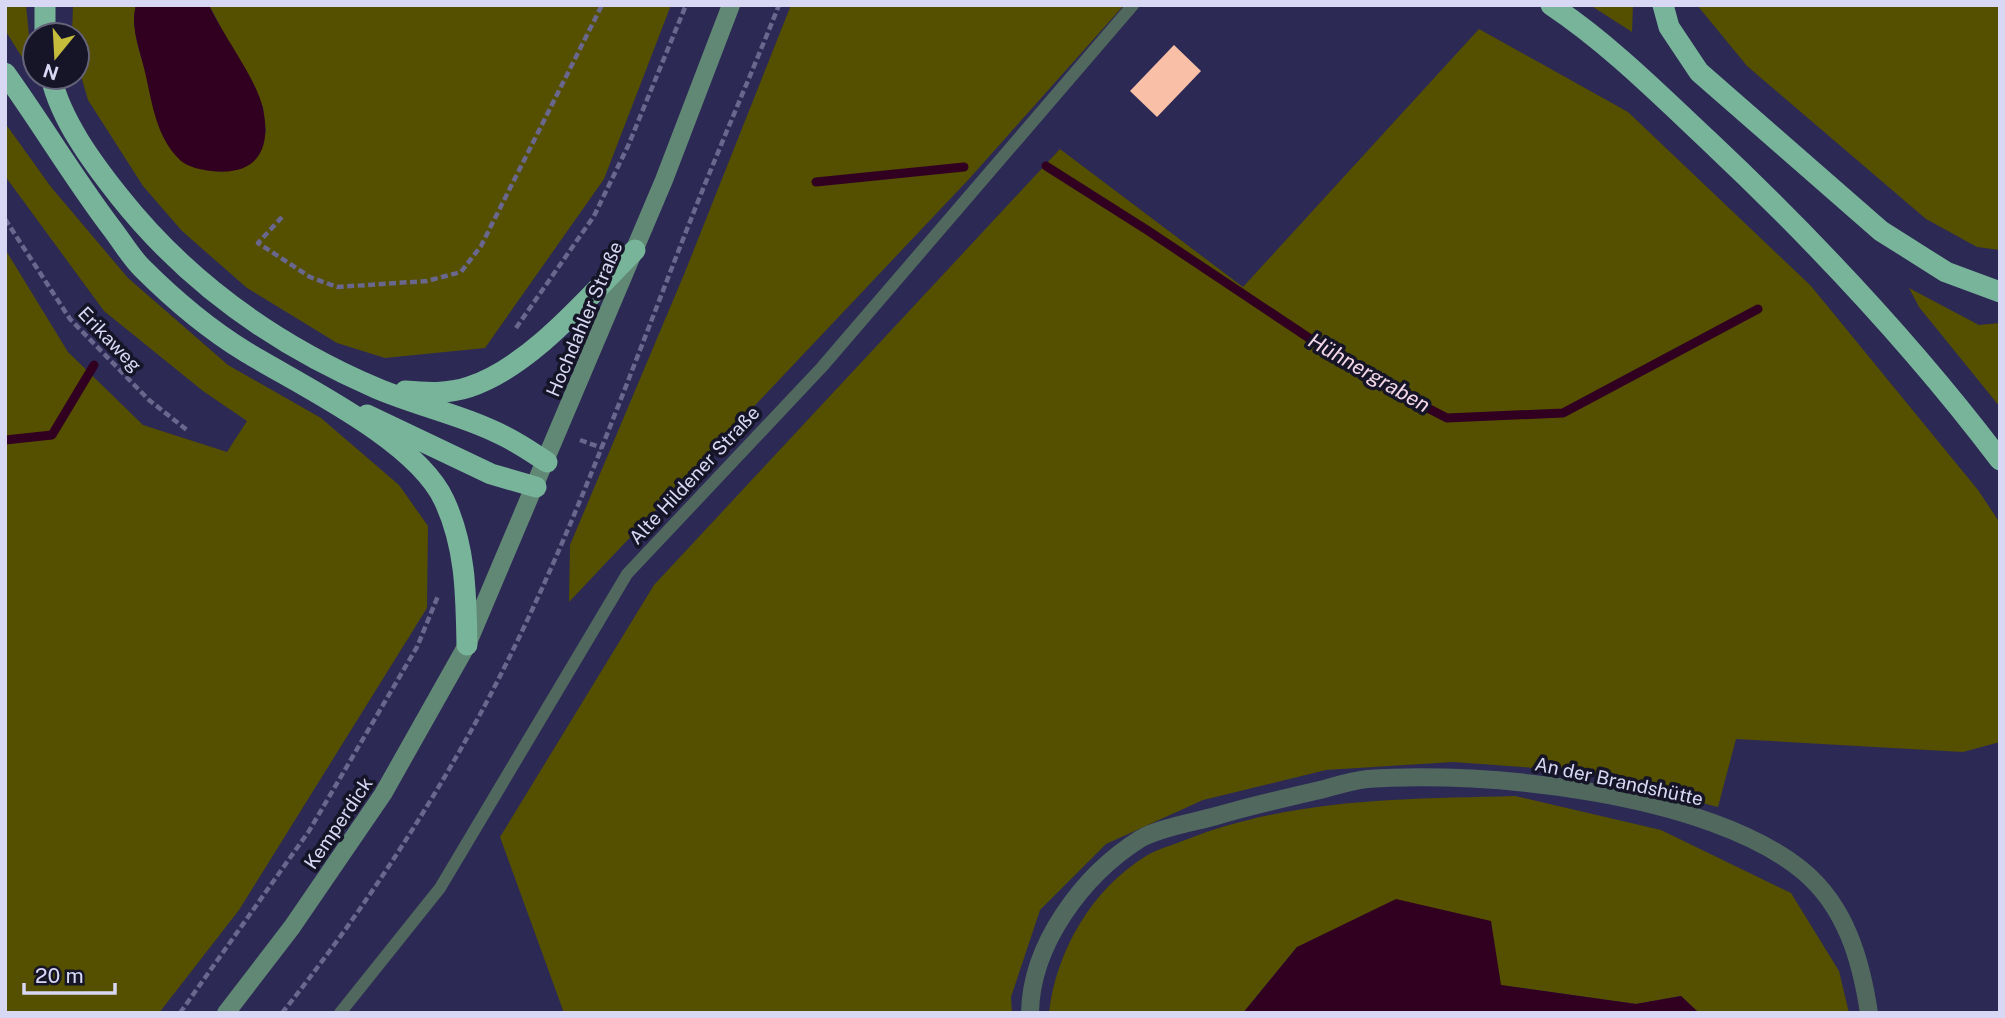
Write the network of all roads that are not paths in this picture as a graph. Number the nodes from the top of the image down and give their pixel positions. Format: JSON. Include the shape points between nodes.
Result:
{"nodes":[{"id":1,"x":730,"y":5,"type":"edge"},
{"id":2,"x":1133,"y":5,"type":"edge"},
{"id":3,"x":1551,"y":5,"type":"edge"},
{"id":4,"x":1663,"y":5,"type":"edge"},
{"id":5,"x":5,"y":73,"type":"edge"},
{"id":6,"x":56,"y":91,"type":"edge"},
{"id":7,"x":635,"y":250,"type":"junction"},
{"id":8,"x":2000,"y":292,"type":"edge"},
{"id":9,"x":376,"y":388,"type":"junction"},
{"id":10,"x":320,"y":395,"type":"junction"},
{"id":11,"x":2000,"y":460,"type":"edge"},
{"id":12,"x":547,"y":461,"type":"junction"},
{"id":13,"x":536,"y":487,"type":"junction"},
{"id":14,"x":467,"y":645,"type":"junction"},
{"id":15,"x":226,"y":1013,"type":"edge"},
{"id":16,"x":340,"y":1013,"type":"edge"},
{"id":17,"x":1030,"y":1013,"type":"edge"},
{"id":18,"x":1869,"y":1013,"type":"edge"}],
"edges":[{"from":1,"to":7,"type":"main road","name":"Hochdahler Straße"},
{"from":2,"to":16,"type":"lane","name":"Alte Hildener Straße","via":[[822,367],[627,574],[440,888]]},
{"from":3,"to":11,"type":"highway","via":[[1644,79],[1794,223],[1949,393]]},
{"from":4,"to":8,"type":"highway","via":[[1669,27],[1699,72],[1881,231],[1946,272]]},
{"from":5,"to":10,"type":"highway","via":[[141,268],[243,350]]},
{"from":6,"to":9,"type":"highway","via":[[69,123],[101,174],[139,222],[192,275],[284,341]]},
{"from":7,"to":9,"type":"highway","via":[[547,337],[506,369],[469,387],[432,394]]},
{"from":7,"to":12,"type":"main road","name":"Hochdahler Straße"},
{"from":9,"to":12,"type":"highway","via":[[504,436]]},
{"from":10,"to":13,"type":"highway","via":[[491,474]]},
{"from":10,"to":14,"type":"highway","via":[[397,447],[423,470],[443,498],[457,533],[466,580]]},
{"from":12,"to":13,"type":"main road","name":"Hochdahler Straße"},
{"from":13,"to":14,"type":"main road","name":"Hochdahler Straße"},
{"from":14,"to":15,"type":"main road","name":"Kemperdick","via":[[383,794],[292,927]]},
{"from":17,"to":18,"type":"street","name":"An der Brandshütte","via":[[1030,993],[1049,939],[1086,884],[1141,838],[1365,779],[1510,779],[1590,792],[1724,827],[1804,872],[1835,910],[1854,943]]}]}
